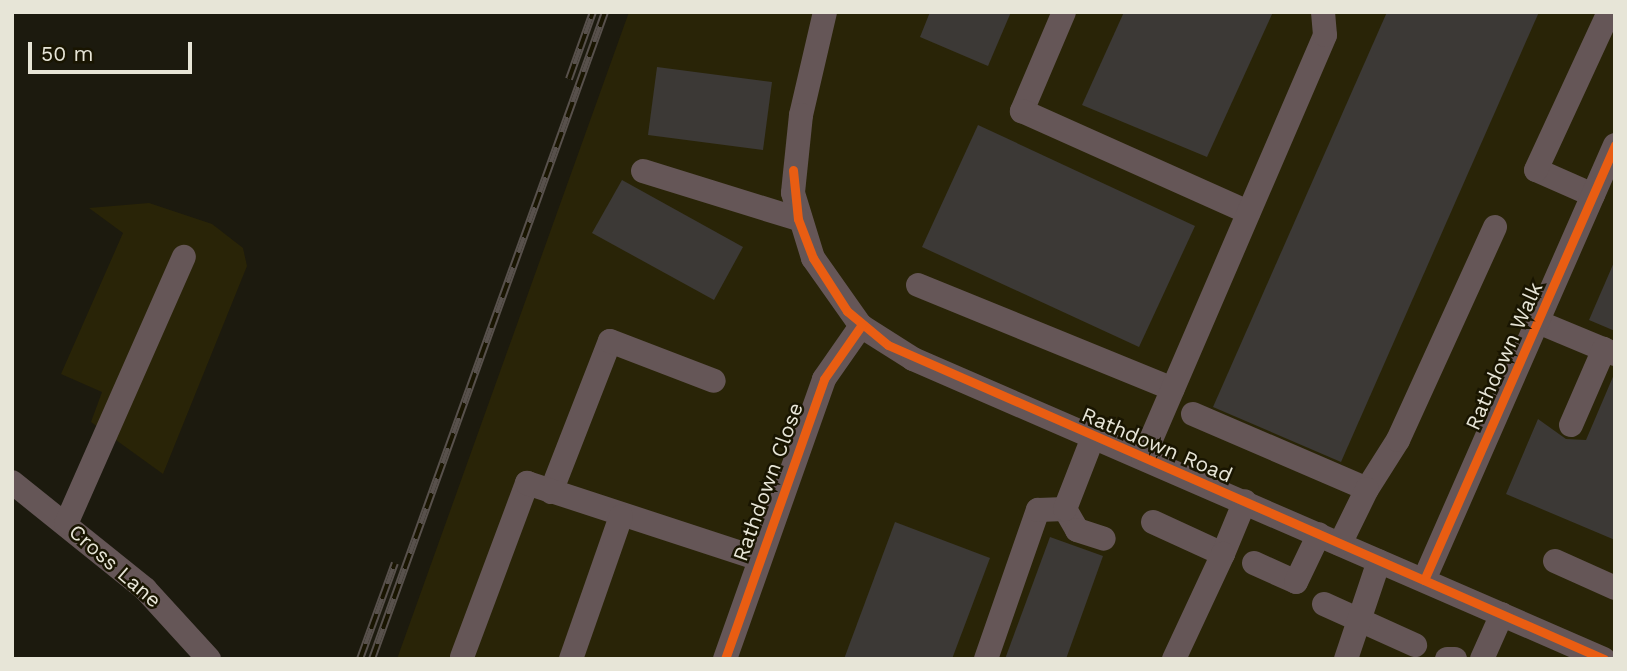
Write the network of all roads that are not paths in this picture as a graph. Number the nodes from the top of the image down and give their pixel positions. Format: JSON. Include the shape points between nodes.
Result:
{"nodes":[{"id":1,"x":825,"y":12,"type":"edge"},
{"id":2,"x":1064,"y":12,"type":"edge"},
{"id":3,"x":1322,"y":12,"type":"edge"},
{"id":4,"x":1609,"y":12,"type":"edge"},
{"id":5,"x":1612,"y":158,"type":"edge"},
{"id":6,"x":643,"y":171,"type":"dead end"},
{"id":7,"x":1593,"y":195,"type":"junction"},
{"id":8,"x":1248,"y":212,"type":"junction"},
{"id":9,"x":798,"y":219,"type":"junction"},
{"id":10,"x":1495,"y":227,"type":"dead end"},
{"id":11,"x":184,"y":257,"type":"dead end"},
{"id":12,"x":918,"y":285,"type":"dead end"},
{"id":13,"x":1538,"y":322,"type":"junction"},
{"id":14,"x":861,"y":326,"type":"junction"},
{"id":15,"x":1609,"y":351,"type":"edge"},
{"id":16,"x":714,"y":380,"type":"dead end"},
{"id":17,"x":1173,"y":389,"type":"junction"},
{"id":18,"x":1193,"y":414,"type":"dead end"},
{"id":19,"x":1571,"y":425,"type":"dead end"},
{"id":20,"x":1093,"y":437,"type":"junction"},
{"id":21,"x":1143,"y":458,"type":"junction"},
{"id":22,"x":12,"y":482,"type":"edge"},
{"id":23,"x":1367,"y":489,"type":"junction"},
{"id":24,"x":551,"y":492,"type":"junction"},
{"id":25,"x":1245,"y":501,"type":"junction"},
{"id":26,"x":1065,"y":509,"type":"junction"},
{"id":27,"x":621,"y":516,"type":"junction"},
{"id":28,"x":1153,"y":522,"type":"dead end"},
{"id":29,"x":66,"y":524,"type":"junction"},
{"id":30,"x":1104,"y":539,"type":"dead end"},
{"id":31,"x":1330,"y":539,"type":"junction"},
{"id":32,"x":1223,"y":554,"type":"junction"},
{"id":33,"x":759,"y":559,"type":"junction"},
{"id":34,"x":1379,"y":561,"type":"junction"},
{"id":35,"x":1555,"y":561,"type":"dead end"},
{"id":36,"x":1254,"y":563,"type":"dead end"},
{"id":37,"x":1424,"y":580,"type":"junction"},
{"id":38,"x":1615,"y":588,"type":"edge"},
{"id":39,"x":1324,"y":604,"type":"dead end"},
{"id":40,"x":1502,"y":614,"type":"junction"},
{"id":41,"x":1359,"y":620,"type":"junction"},
{"id":42,"x":1415,"y":645,"type":"dead end"},
{"id":43,"x":462,"y":657,"type":"dead end"},
{"id":44,"x":209,"y":659,"type":"edge"},
{"id":45,"x":571,"y":659,"type":"edge"},
{"id":46,"x":725,"y":659,"type":"edge"},
{"id":47,"x":986,"y":659,"type":"edge"},
{"id":48,"x":1174,"y":659,"type":"edge"},
{"id":49,"x":1346,"y":659,"type":"edge"},
{"id":50,"x":1447,"y":659,"type":"edge"},
{"id":51,"x":1455,"y":659,"type":"edge"},
{"id":52,"x":1482,"y":659,"type":"edge"},
{"id":53,"x":1604,"y":659,"type":"edge"}],
"edges":[{"from":1,"to":9,"type":"street","name":"Rathdown Road","via":[[793,170]]},
{"from":2,"to":8,"type":"street","via":[[1021,111]]},
{"from":3,"to":8,"type":"street","via":[[1325,35]]},
{"from":4,"to":7,"type":"street","via":[[1536,170]]},
{"from":5,"to":7,"type":"street","name":"Rathdown Walk"},
{"from":6,"to":9,"type":"street"},
{"from":7,"to":13,"type":"street","name":"Rathdown Walk"},
{"from":8,"to":17,"type":"street"},
{"from":9,"to":14,"type":"street","name":"Rathdown Road","via":[[828,284]]},
{"from":10,"to":23,"type":"street","via":[[1398,440]]},
{"from":11,"to":29,"type":"street"},
{"from":12,"to":17,"type":"street"},
{"from":13,"to":15,"type":"street"},
{"from":13,"to":37,"type":"street","name":"Rathdown Walk"},
{"from":14,"to":20,"type":"street","name":"Rathdown Road","via":[[913,359]]},
{"from":14,"to":33,"type":"street","name":"Rathdown Close","via":[[824,380]]},
{"from":15,"to":19,"type":"street"},
{"from":16,"to":24,"type":"street","via":[[610,341]]},
{"from":17,"to":21,"type":"street"},
{"from":18,"to":23,"type":"street"},
{"from":20,"to":21,"type":"street","name":"Rathdown Road"},
{"from":20,"to":26,"type":"street"},
{"from":21,"to":25,"type":"street","name":"Rathdown Road"},
{"from":22,"to":29,"type":"street","name":"Cross Lane"},
{"from":23,"to":31,"type":"street"},
{"from":24,"to":27,"type":"street"},
{"from":24,"to":43,"type":"street","via":[[527,483]]},
{"from":25,"to":31,"type":"street","name":"Rathdown Road"},
{"from":25,"to":32,"type":"street"},
{"from":26,"to":30,"type":"street","via":[[1077,530]]},
{"from":26,"to":47,"type":"street","via":[[1038,510]]},
{"from":27,"to":33,"type":"street"},
{"from":27,"to":45,"type":"street"},
{"from":28,"to":32,"type":"street"},
{"from":29,"to":44,"type":"street","name":"Cross Lane","via":[[145,589]]},
{"from":31,"to":34,"type":"street","name":"Rathdown Road"},
{"from":31,"to":36,"type":"street","via":[[1296,582]]},
{"from":32,"to":48,"type":"street"},
{"from":33,"to":46,"type":"street","name":"Rathdown Close"},
{"from":34,"to":37,"type":"street","name":"Rathdown Road"},
{"from":34,"to":41,"type":"street"},
{"from":35,"to":38,"type":"street"},
{"from":37,"to":40,"type":"street","name":"Rathdown Road"},
{"from":39,"to":41,"type":"street"},
{"from":40,"to":52,"type":"street"},
{"from":40,"to":53,"type":"street","name":"Rathdown Road"},
{"from":41,"to":42,"type":"street"},
{"from":41,"to":49,"type":"street"},
{"from":50,"to":51,"type":"street"}]}
